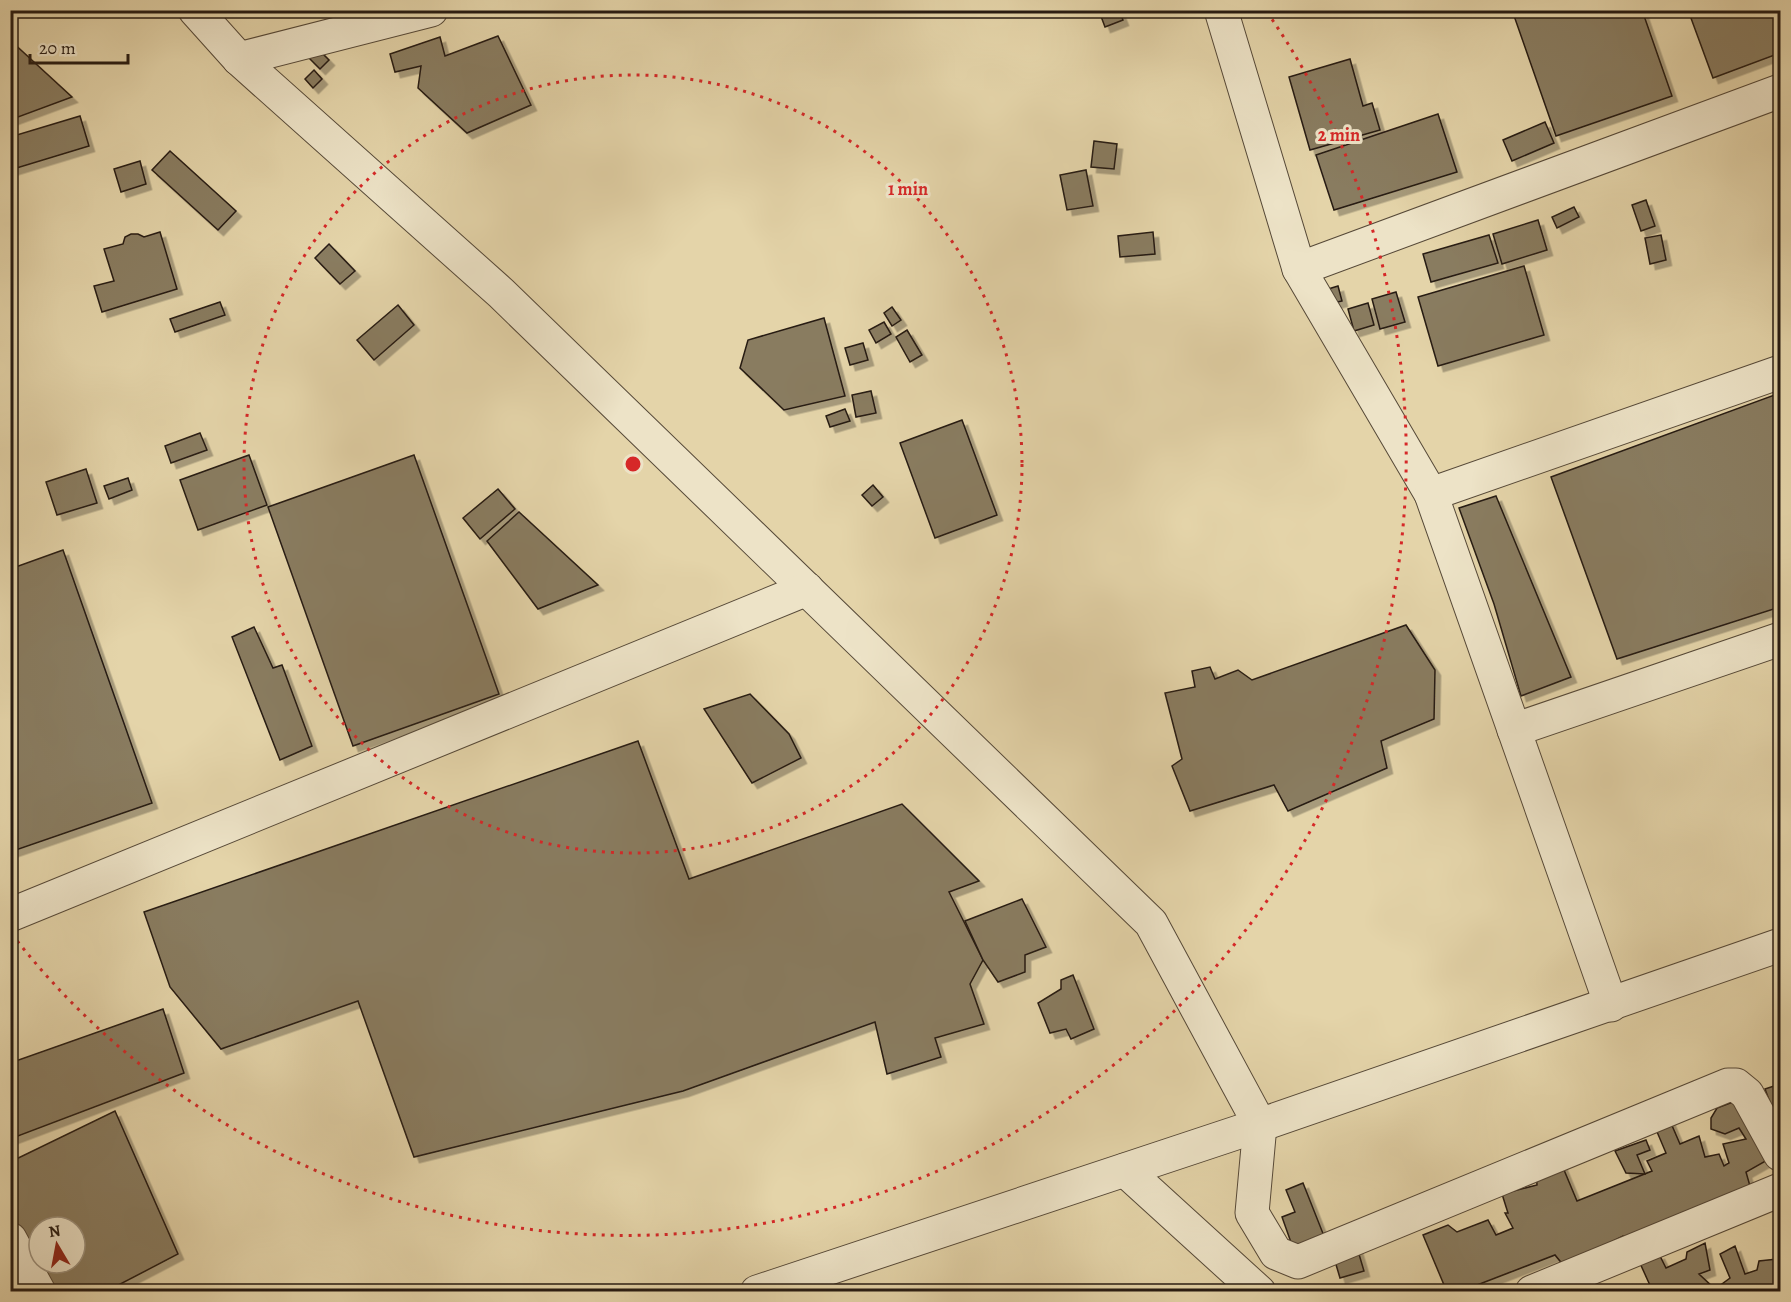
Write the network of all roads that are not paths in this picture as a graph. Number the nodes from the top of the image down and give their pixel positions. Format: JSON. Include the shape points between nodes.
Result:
{"nodes":[{"id":1,"x":195,"y":10,"type":"edge"},
{"id":2,"x":430,"y":10,"type":"edge"},
{"id":3,"x":1221,"y":10,"type":"edge"},
{"id":4,"x":239,"y":59,"type":"junction"},
{"id":5,"x":1780,"y":91,"type":"edge"},
{"id":6,"x":1299,"y":269,"type":"junction"},
{"id":7,"x":1780,"y":372,"type":"edge"},
{"id":8,"x":1431,"y":494,"type":"junction"},
{"id":9,"x":807,"y":589,"type":"junction"},
{"id":10,"x":1780,"y":639,"type":"edge"},
{"id":11,"x":1514,"y":730,"type":"junction"},
{"id":12,"x":10,"y":915,"type":"edge"},
{"id":13,"x":1780,"y":945,"type":"edge"},
{"id":14,"x":1611,"y":1005,"type":"junction"},
{"id":15,"x":1260,"y":1125,"type":"junction"},
{"id":16,"x":1780,"y":1154,"type":"edge"},
{"id":17,"x":1125,"y":1170,"type":"junction"},
{"id":18,"x":1780,"y":1190,"type":"edge"},
{"id":19,"x":10,"y":1239,"type":"edge"},
{"id":20,"x":39,"y":1292,"type":"edge"},
{"id":21,"x":758,"y":1292,"type":"edge"},
{"id":22,"x":1259,"y":1292,"type":"edge"},
{"id":23,"x":1532,"y":1292,"type":"edge"}],
"edges":[{"from":1,"to":4,"type":"street"},
{"from":2,"to":4,"type":"street"},
{"from":3,"to":6,"type":"street"},
{"from":4,"to":9,"type":"street","via":[[501,293]]},
{"from":5,"to":6,"type":"street"},
{"from":6,"to":8,"type":"street"},
{"from":7,"to":8,"type":"street"},
{"from":8,"to":11,"type":"street"},
{"from":9,"to":12,"type":"street"},
{"from":9,"to":15,"type":"street","via":[[1151,922]]},
{"from":10,"to":11,"type":"street"},
{"from":11,"to":14,"type":"street"},
{"from":13,"to":14,"type":"street"},
{"from":14,"to":15,"type":"street"},
{"from":15,"to":16,"type":"street","via":[[1252,1213],[1276,1253],[1298,1262],[1728,1085],[1736,1085],[1747,1094]]},
{"from":15,"to":17,"type":"street"},
{"from":17,"to":21,"type":"street"},
{"from":17,"to":22,"type":"street"},
{"from":18,"to":23,"type":"street"},
{"from":19,"to":20,"type":"street"}]}
